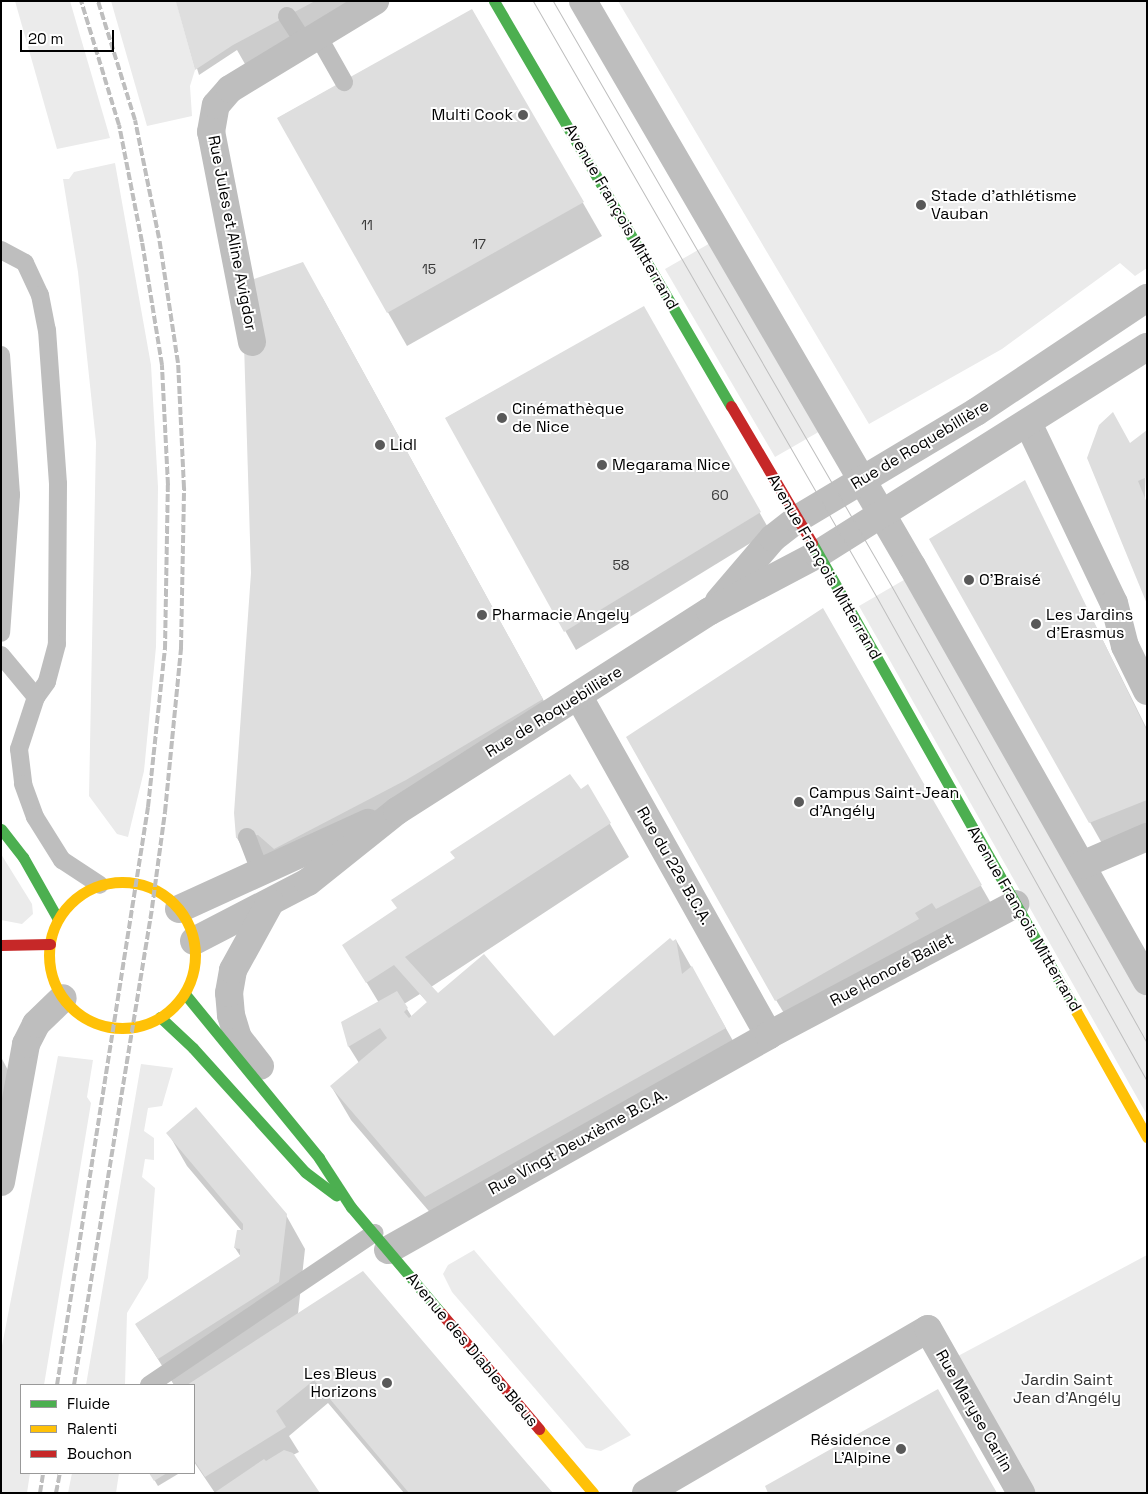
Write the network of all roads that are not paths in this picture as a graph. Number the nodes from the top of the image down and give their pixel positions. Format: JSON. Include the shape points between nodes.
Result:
{"nodes":[{"id":1,"x":375,"y":1,"type":"edge"},
{"id":2,"x":494,"y":1,"type":"edge"},
{"id":3,"x":583,"y":1,"type":"edge"},
{"id":4,"x":287,"y":16,"type":"dead end"},
{"id":5,"x":311,"y":40,"type":"junction"},
{"id":6,"x":344,"y":82,"type":"dead end"},
{"id":7,"x":1,"y":250,"type":"edge"},
{"id":8,"x":1147,"y":298,"type":"edge"},
{"id":9,"x":252,"y":342,"type":"dead end"},
{"id":10,"x":1147,"y":347,"type":"edge"},
{"id":11,"x":1,"y":355,"type":"edge"},
{"id":12,"x":1028,"y":424,"type":"junction"},
{"id":13,"x":862,"y":481,"type":"junction"},
{"id":14,"x":882,"y":515,"type":"junction"},
{"id":15,"x":798,"y":519,"type":"junction"},
{"id":16,"x":818,"y":554,"type":"junction"},
{"id":17,"x":710,"y":611,"type":"junction"},
{"id":18,"x":1,"y":633,"type":"edge"},
{"id":19,"x":1,"y":655,"type":"edge"},
{"id":20,"x":1147,"y":691,"type":"edge"},
{"id":21,"x":36,"y":696,"type":"junction"},
{"id":22,"x":579,"y":697,"type":"junction"},
{"id":23,"x":397,"y":810,"type":"junction"},
{"id":24,"x":1,"y":829,"type":"edge"},
{"id":25,"x":247,"y":837,"type":"dead end"},
{"id":26,"x":1147,"y":837,"type":"edge"},
{"id":27,"x":1082,"y":865,"type":"junction"},
{"id":28,"x":260,"y":871,"type":"junction"},
{"id":29,"x":100,"y":885,"type":"junction"},
{"id":30,"x":270,"y":904,"type":"junction"},
{"id":31,"x":1015,"y":904,"type":"junction"},
{"id":32,"x":179,"y":909,"type":"junction"},
{"id":33,"x":58,"y":919,"type":"junction"},
{"id":34,"x":194,"y":942,"type":"junction"},
{"id":35,"x":50,"y":944,"type":"junction"},
{"id":36,"x":1,"y":945,"type":"edge"},
{"id":37,"x":1147,"y":981,"type":"edge"},
{"id":38,"x":185,"y":994,"type":"junction"},
{"id":39,"x":63,"y":998,"type":"junction"},
{"id":40,"x":160,"y":1017,"type":"junction"},
{"id":41,"x":769,"y":1035,"type":"junction"},
{"id":42,"x":1147,"y":1137,"type":"edge"},
{"id":43,"x":1,"y":1182,"type":"edge"},
{"id":44,"x":351,"y":1207,"type":"junction"},
{"id":45,"x":381,"y":1242,"type":"junction"},
{"id":46,"x":151,"y":1384,"type":"edge"},
{"id":47,"x":592,"y":1493,"type":"edge"},
{"id":48,"x":646,"y":1493,"type":"edge"},
{"id":49,"x":1021,"y":1493,"type":"edge"}],
"edges":[{"from":1,"to":5,"type":"street","name":"Rue Jules et Aline Avigdor"},
{"from":2,"to":15,"type":"street","name":"Avenue François Mitterrand"},
{"from":3,"to":13,"type":"street"},
{"from":4,"to":5,"type":"lane"},
{"from":5,"to":6,"type":"lane"},
{"from":5,"to":9,"type":"street","name":"Rue Jules et Aline Avigdor","via":[[230,89],[216,105],[214,114],[211,132]]},
{"from":7,"to":21,"type":"lane","via":[[25,263],[32,276],[40,294],[48,348],[58,484],[57,644],[47,682]]},
{"from":8,"to":13,"type":"street","name":"Rue de Roquebillière","via":[[1050,364]]},
{"from":10,"to":12,"type":"street","name":"Rue de Roquebillière"},
{"from":11,"to":18,"type":"lane","via":[[11,495]]},
{"from":12,"to":14,"type":"street","name":"Rue de Roquebillière"},
{"from":12,"to":20,"type":"street","via":[[1114,603],[1125,646]]},
{"from":13,"to":14,"type":"street"},
{"from":13,"to":15,"type":"street","name":"Rue de Roquebillière"},
{"from":14,"to":16,"type":"street","name":"Rue de Roquebillière"},
{"from":14,"to":27,"type":"street"},
{"from":15,"to":16,"type":"street","name":"Avenue François Mitterrand"},
{"from":15,"to":17,"type":"street","name":"Rue de Roquebillière","via":[[772,538]]},
{"from":16,"to":17,"type":"street","name":"Rue de Roquebillière"},
{"from":16,"to":31,"type":"street","name":"Avenue François Mitterrand"},
{"from":17,"to":22,"type":"street","name":"Rue de Roquebillière"},
{"from":19,"to":21,"type":"lane"},
{"from":21,"to":29,"type":"lane","via":[[19,749],[23,784],[35,818],[62,860]]},
{"from":22,"to":23,"type":"street","name":"Rue de Roquebillière"},
{"from":22,"to":41,"type":"street","name":"Rue du 22e B.C.A."},
{"from":23,"to":28,"type":"street","name":"Rue de Roquebillière"},
{"from":23,"to":30,"type":"street","name":"Rue de Roquebillière","via":[[308,882]]},
{"from":24,"to":33,"type":"street","via":[[23,857]]},
{"from":25,"to":28,"type":"lane"},
{"from":26,"to":27,"type":"street"},
{"from":27,"to":37,"type":"street"},
{"from":28,"to":32,"type":"street","name":"Rue de Roquebillière"},
{"from":29,"to":32,"type":"street","via":[[122,882],[143,885],[163,894]]},
{"from":29,"to":33,"type":"street","via":[[69,904]]},
{"from":30,"to":34,"type":"street","name":"Rue de Roquebillière"},
{"from":30,"to":44,"type":"street","name":"Avenue des Diables Bleus","via":[[233,970],[229,993],[231,1015],[238,1038],[327,1151]]},
{"from":31,"to":41,"type":"street","name":"Rue Honoré Bailet"},
{"from":31,"to":42,"type":"street","name":"Avenue François Mitterrand"},
{"from":32,"to":34,"type":"street"},
{"from":33,"to":35,"type":"street"},
{"from":34,"to":38,"type":"street","via":[[195,960]]},
{"from":35,"to":36,"type":"street"},
{"from":35,"to":39,"type":"street","via":[[50,963]]},
{"from":38,"to":40,"type":"street"},
{"from":38,"to":44,"type":"street","name":"Avenue des Diables Bleus","via":[[319,1158]]},
{"from":39,"to":40,"type":"street","via":[[79,1014],[98,1024],[119,1028],[140,1026]]},
{"from":39,"to":43,"type":"street","via":[[36,1024],[26,1044]]},
{"from":40,"to":44,"type":"street","name":"Avenue des Diables Bleus","via":[[193,1048],[305,1172]]},
{"from":41,"to":45,"type":"street","name":"Rue Vingt Deuxième B.C.A."},
{"from":44,"to":45,"type":"street","name":"Avenue des Diables Bleus"},
{"from":45,"to":46,"type":"lane"},
{"from":45,"to":47,"type":"street","name":"Avenue des Diables Bleus"},
{"from":48,"to":49,"type":"street","name":"Rue Maryse Carlin","via":[[928,1329]]}]}
